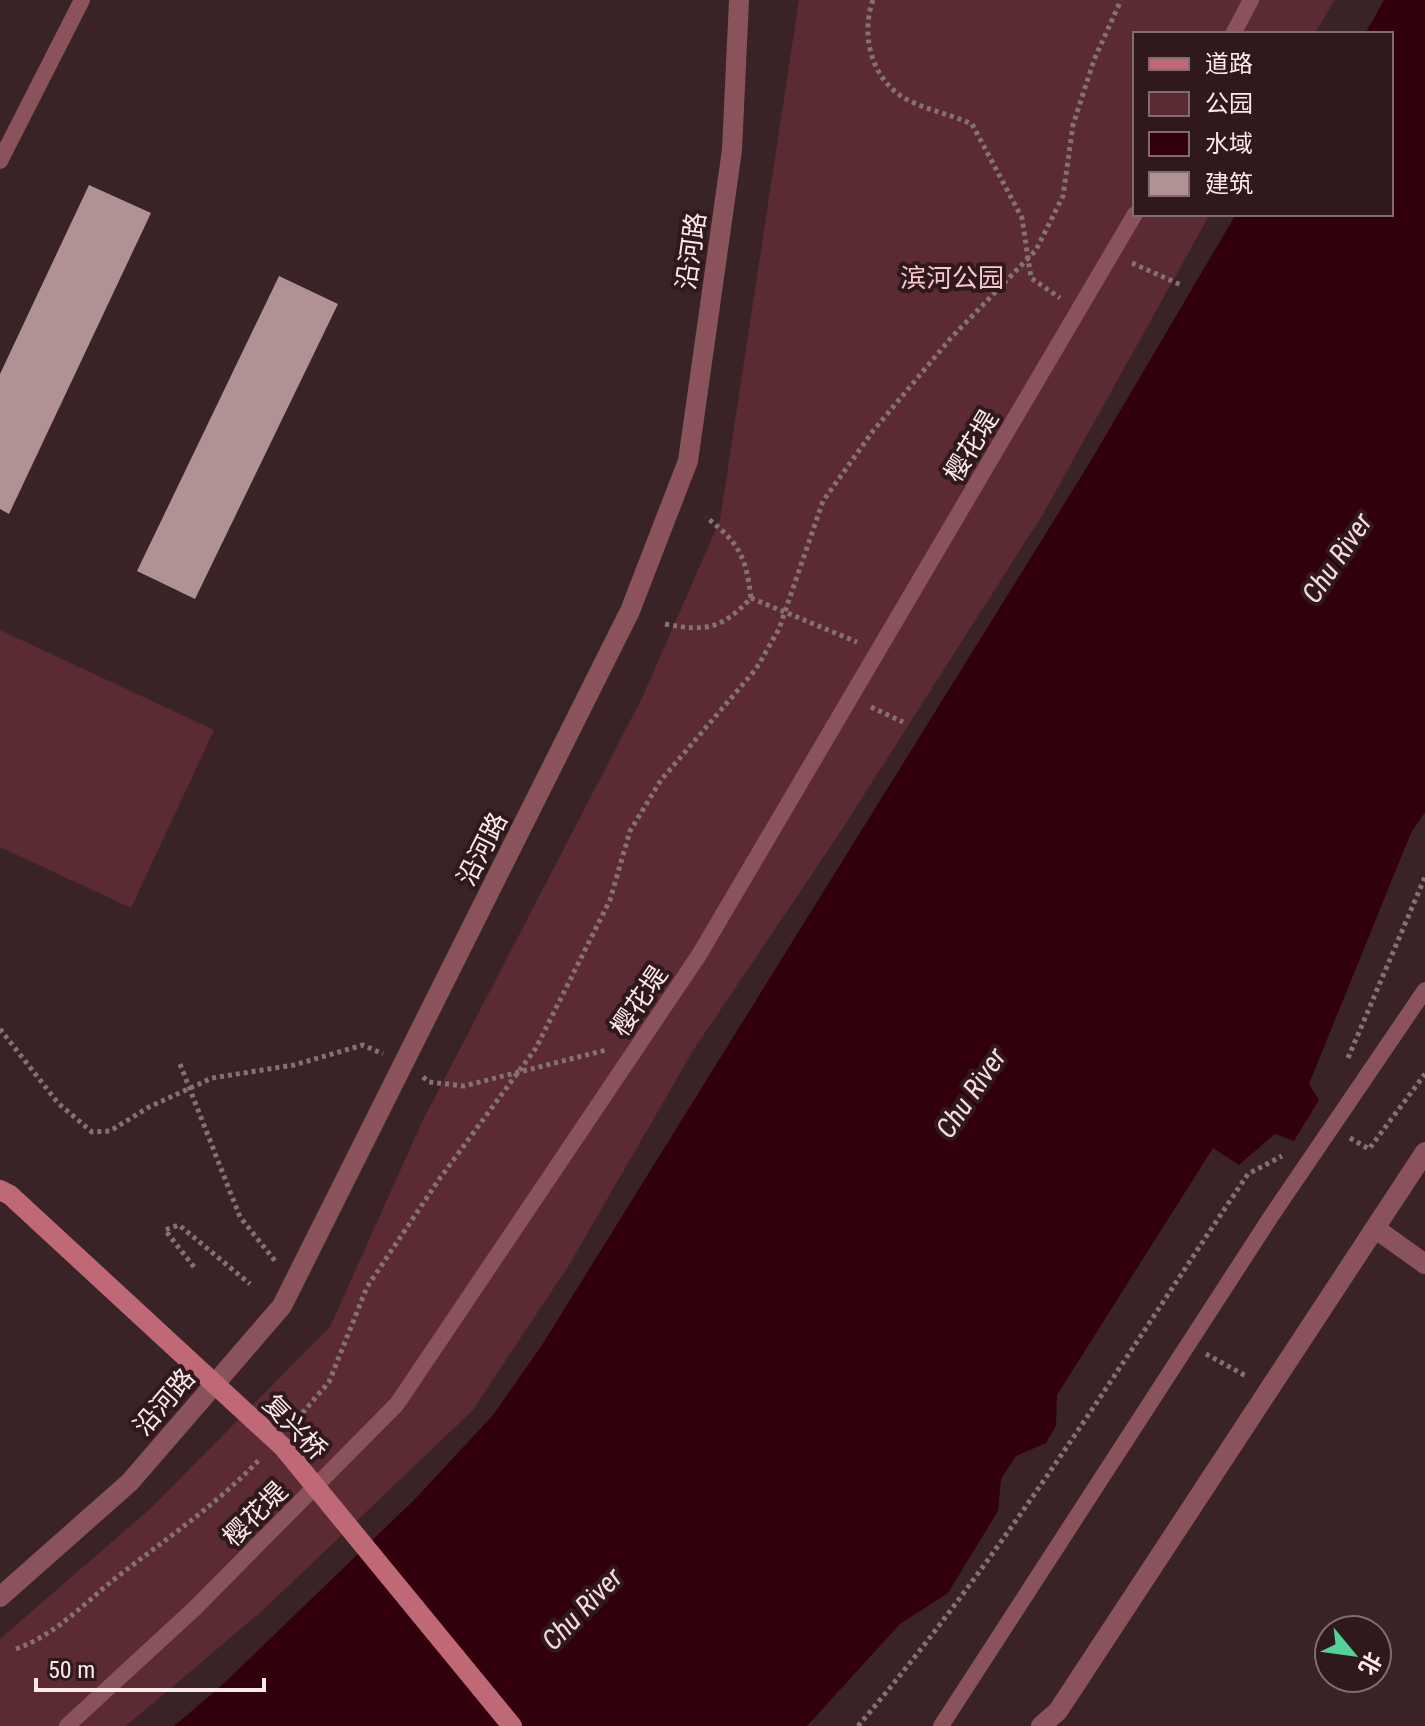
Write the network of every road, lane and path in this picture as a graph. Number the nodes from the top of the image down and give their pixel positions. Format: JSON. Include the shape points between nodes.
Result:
{"nodes":[{"id":1,"x":82,"y":0,"type":"edge"},
{"id":2,"x":739,"y":0,"type":"edge"},
{"id":3,"x":873,"y":0,"type":"edge"},
{"id":4,"x":1121,"y":0,"type":"edge"},
{"id":5,"x":1251,"y":0,"type":"edge"},
{"id":6,"x":1234,"y":32,"type":"edge"},
{"id":7,"x":0,"y":161,"type":"edge"},
{"id":8,"x":1134,"y":216,"type":"edge"},
{"id":9,"x":1127,"y":260,"type":"dead end"},
{"id":10,"x":1181,"y":285,"type":"dead end"},
{"id":11,"x":1072,"y":304,"type":"dead end"},
{"id":12,"x":706,"y":517,"type":"dead end"},
{"id":13,"x":751,"y":598,"type":"junction"},
{"id":14,"x":665,"y":624,"type":"dead end"},
{"id":15,"x":866,"y":646,"type":"dead end"},
{"id":16,"x":871,"y":707,"type":"dead end"},
{"id":17,"x":903,"y":722,"type":"dead end"},
{"id":18,"x":1425,"y":877,"type":"edge"},
{"id":19,"x":1425,"y":990,"type":"edge"},
{"id":20,"x":650,"y":1028,"type":"junction"},
{"id":21,"x":0,"y":1029,"type":"edge"},
{"id":22,"x":1347,"y":1061,"type":"dead end"},
{"id":23,"x":404,"y":1063,"type":"junction"},
{"id":24,"x":180,"y":1064,"type":"dead end"},
{"id":25,"x":1425,"y":1074,"type":"edge"},
{"id":26,"x":1347,"y":1136,"type":"dead end"},
{"id":27,"x":1425,"y":1152,"type":"edge"},
{"id":28,"x":1288,"y":1153,"type":"dead end"},
{"id":29,"x":5,"y":1192,"type":"edge"},
{"id":30,"x":1376,"y":1229,"type":"junction"},
{"id":31,"x":277,"y":1263,"type":"dead end"},
{"id":32,"x":1425,"y":1264,"type":"edge"},
{"id":33,"x":194,"y":1267,"type":"dead end"},
{"id":34,"x":250,"y":1284,"type":"dead end"},
{"id":35,"x":1201,"y":1351,"type":"dead end"},
{"id":36,"x":1246,"y":1376,"type":"dead end"},
{"id":37,"x":285,"y":1433,"type":"dead end"},
{"id":38,"x":263,"y":1456,"type":"dead end"},
{"id":39,"x":0,"y":1597,"type":"edge"},
{"id":40,"x":16,"y":1649,"type":"dead end"},
{"id":41,"x":67,"y":1726,"type":"edge"},
{"id":42,"x":512,"y":1726,"type":"edge"},
{"id":43,"x":858,"y":1726,"type":"edge"},
{"id":44,"x":941,"y":1726,"type":"edge"},
{"id":45,"x":1041,"y":1726,"type":"edge"}],
"edges":[{"from":1,"to":7,"type":"lane"},
{"from":2,"to":23,"type":"street","name":"沿河路","via":[[732,150],[688,461],[630,611]]},
{"from":3,"to":11,"type":"path","via":[[866,40],[878,70],[901,96],[972,124],[1022,218],[1031,278]]},
{"from":4,"to":37,"type":"path","via":[[1073,125],[1063,196],[1036,250],[950,339],[823,501],[779,629],[756,669],[661,780],[630,831],[610,900],[536,1048],[367,1287],[329,1382]]},
{"from":5,"to":6,"type":"lane"},
{"from":8,"to":20,"type":"lane","name":"樱花堤","via":[[699,955]]},
{"from":9,"to":10,"type":"path"},
{"from":12,"to":13,"type":"path","via":[[732,538],[747,564]]},
{"from":13,"to":14,"type":"path","via":[[733,617],[701,631]]},
{"from":13,"to":15,"type":"path"},
{"from":16,"to":17,"type":"path"},
{"from":18,"to":22,"type":"path"},
{"from":19,"to":44,"type":"lane","via":[[1270,1218]]},
{"from":20,"to":23,"type":"path","via":[[615,1048],[464,1086],[429,1082]]},
{"from":20,"to":41,"type":"lane","name":"樱花堤","via":[[397,1404],[194,1609]]},
{"from":21,"to":23,"type":"path","via":[[58,1103],[92,1132],[110,1131],[212,1078],[294,1065],[363,1045]]},
{"from":23,"to":39,"type":"street","name":"沿河路","via":[[282,1306],[130,1482]]},
{"from":24,"to":31,"type":"path","via":[[240,1217]]},
{"from":25,"to":26,"type":"path","via":[[1369,1149]]},
{"from":27,"to":30,"type":"street"},
{"from":28,"to":43,"type":"path","via":[[1248,1174],[960,1602]]},
{"from":29,"to":42,"type":"main road","name":"复兴桥","via":[[283,1447]]},
{"from":30,"to":32,"type":"street"},
{"from":30,"to":45,"type":"street","via":[[1058,1711]]},
{"from":33,"to":34,"type":"path","via":[[165,1230],[179,1225]]},
{"from":35,"to":36,"type":"path"},
{"from":38,"to":40,"type":"path","via":[[190,1524],[78,1612],[36,1642]]}]}
